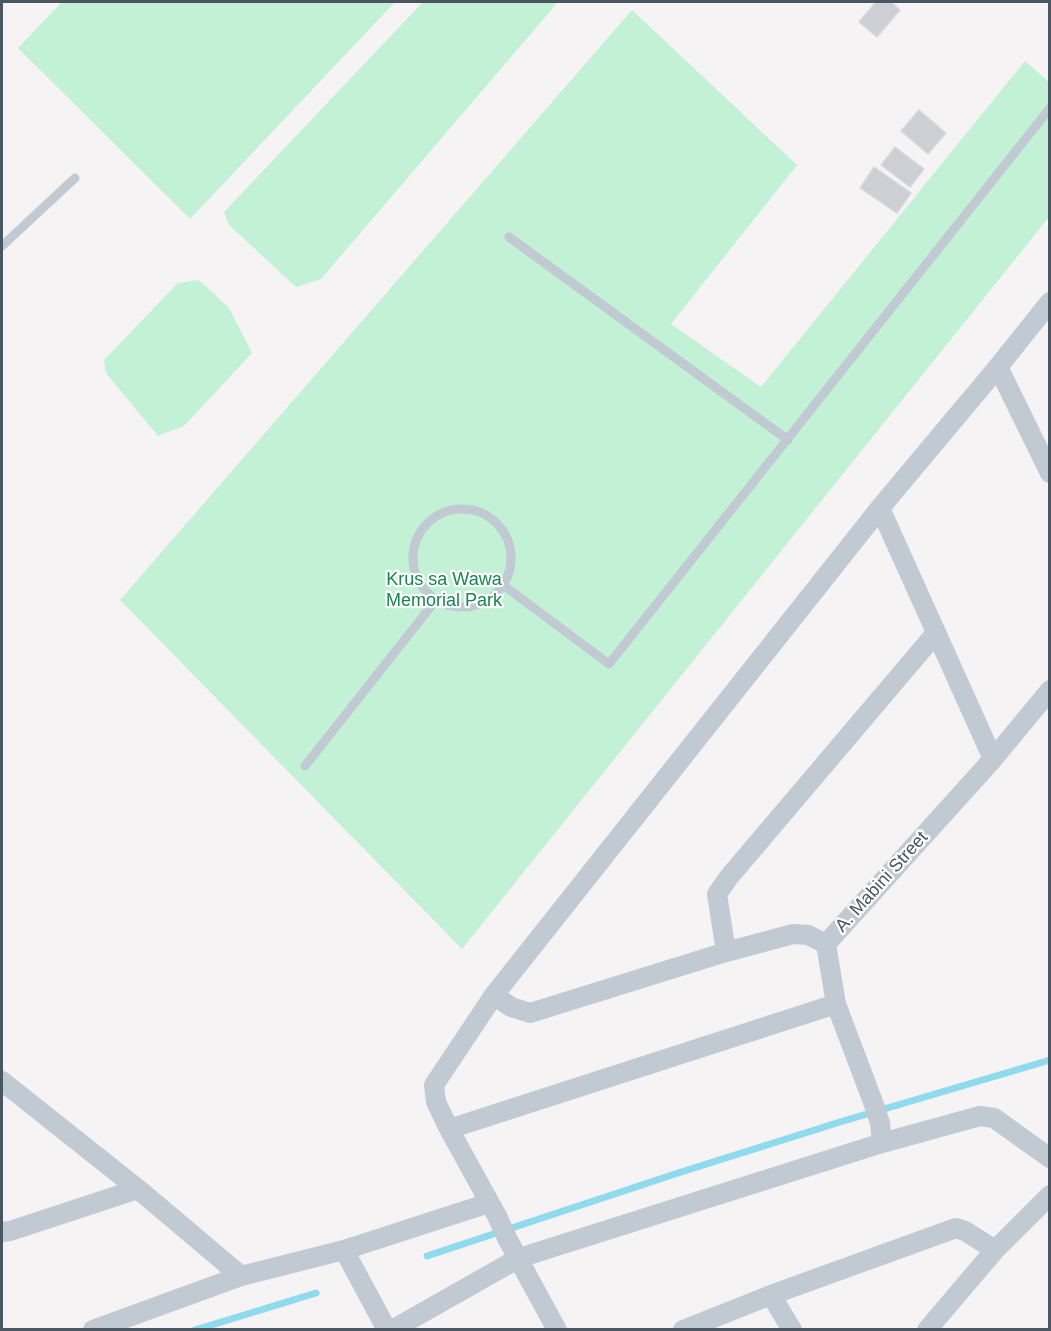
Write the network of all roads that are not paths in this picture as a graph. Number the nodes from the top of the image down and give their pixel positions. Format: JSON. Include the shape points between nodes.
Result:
{"nodes":[{"id":1,"x":1050,"y":108,"type":"edge"},
{"id":2,"x":75,"y":178,"type":"dead end"},
{"id":3,"x":509,"y":237,"type":"dead end"},
{"id":4,"x":2,"y":246,"type":"edge"},
{"id":5,"x":1050,"y":303,"type":"edge"},
{"id":6,"x":998,"y":367,"type":"junction"},
{"id":7,"x":788,"y":440,"type":"junction"},
{"id":8,"x":1050,"y":472,"type":"edge"},
{"id":9,"x":880,"y":508,"type":"junction"},
{"id":10,"x":503,"y":585,"type":"junction"},
{"id":11,"x":436,"y":600,"type":"junction"},
{"id":12,"x":936,"y":633,"type":"junction"},
{"id":13,"x":1050,"y":690,"type":"edge"},
{"id":14,"x":993,"y":759,"type":"junction"},
{"id":15,"x":305,"y":766,"type":"dead end"},
{"id":16,"x":826,"y":944,"type":"junction"},
{"id":17,"x":726,"y":952,"type":"junction"},
{"id":18,"x":494,"y":995,"type":"junction"},
{"id":19,"x":836,"y":1004,"type":"junction"},
{"id":20,"x":2,"y":1081,"type":"edge"},
{"id":21,"x":449,"y":1129,"type":"junction"},
{"id":22,"x":882,"y":1143,"type":"junction"},
{"id":23,"x":1050,"y":1158,"type":"edge"},
{"id":24,"x":138,"y":1189,"type":"junction"},
{"id":25,"x":1050,"y":1195,"type":"edge"},
{"id":26,"x":493,"y":1210,"type":"junction"},
{"id":27,"x":2,"y":1232,"type":"edge"},
{"id":28,"x":344,"y":1250,"type":"junction"},
{"id":29,"x":995,"y":1250,"type":"junction"},
{"id":30,"x":519,"y":1258,"type":"junction"},
{"id":31,"x":241,"y":1276,"type":"junction"},
{"id":32,"x":771,"y":1295,"type":"junction"},
{"id":33,"x":689,"y":1328,"type":"edge"},
{"id":34,"x":93,"y":1329,"type":"edge"},
{"id":35,"x":389,"y":1329,"type":"edge"},
{"id":36,"x":557,"y":1329,"type":"edge"},
{"id":37,"x":792,"y":1329,"type":"edge"},
{"id":38,"x":927,"y":1329,"type":"edge"}],
"edges":[{"from":1,"to":7,"type":"lane"},
{"from":2,"to":4,"type":"lane"},
{"from":3,"to":7,"type":"lane"},
{"from":5,"to":6,"type":"street"},
{"from":6,"to":8,"type":"street"},
{"from":6,"to":9,"type":"street"},
{"from":7,"to":10,"type":"lane","via":[[609,664]]},
{"from":9,"to":12,"type":"street"},
{"from":9,"to":18,"type":"street"},
{"from":10,"to":11,"type":"lane","via":[[494,596],[473,606],[450,606]]},
{"from":10,"to":11,"type":"lane","via":[[511,555],[499,526],[474,510],[451,510],[430,520],[414,546],[416,576]]},
{"from":11,"to":15,"type":"lane"},
{"from":12,"to":14,"type":"street"},
{"from":12,"to":17,"type":"street","via":[[717,894]]},
{"from":13,"to":14,"type":"street","name":"A. Mabini Street"},
{"from":14,"to":16,"type":"street","name":"A. Mabini Street"},
{"from":16,"to":17,"type":"street","via":[[808,935],[793,934]]},
{"from":16,"to":19,"type":"street","name":"A. Mabini Street"},
{"from":17,"to":18,"type":"street","via":[[530,1013],[511,1007]]},
{"from":18,"to":21,"type":"street","via":[[434,1084],[436,1102]]},
{"from":19,"to":21,"type":"street"},
{"from":19,"to":22,"type":"street","name":"A. Mabini Street","via":[[880,1123]]},
{"from":20,"to":24,"type":"street"},
{"from":21,"to":26,"type":"street"},
{"from":22,"to":23,"type":"street","via":[[980,1116],[994,1118]]},
{"from":22,"to":30,"type":"street"},
{"from":24,"to":27,"type":"street"},
{"from":24,"to":31,"type":"street"},
{"from":25,"to":29,"type":"street"},
{"from":26,"to":28,"type":"street"},
{"from":26,"to":30,"type":"street"},
{"from":28,"to":31,"type":"street"},
{"from":28,"to":35,"type":"street"},
{"from":29,"to":32,"type":"street","via":[[956,1228]]},
{"from":29,"to":38,"type":"street"},
{"from":30,"to":35,"type":"street"},
{"from":30,"to":36,"type":"street"},
{"from":31,"to":34,"type":"street"},
{"from":32,"to":33,"type":"street"},
{"from":32,"to":37,"type":"street"}]}
